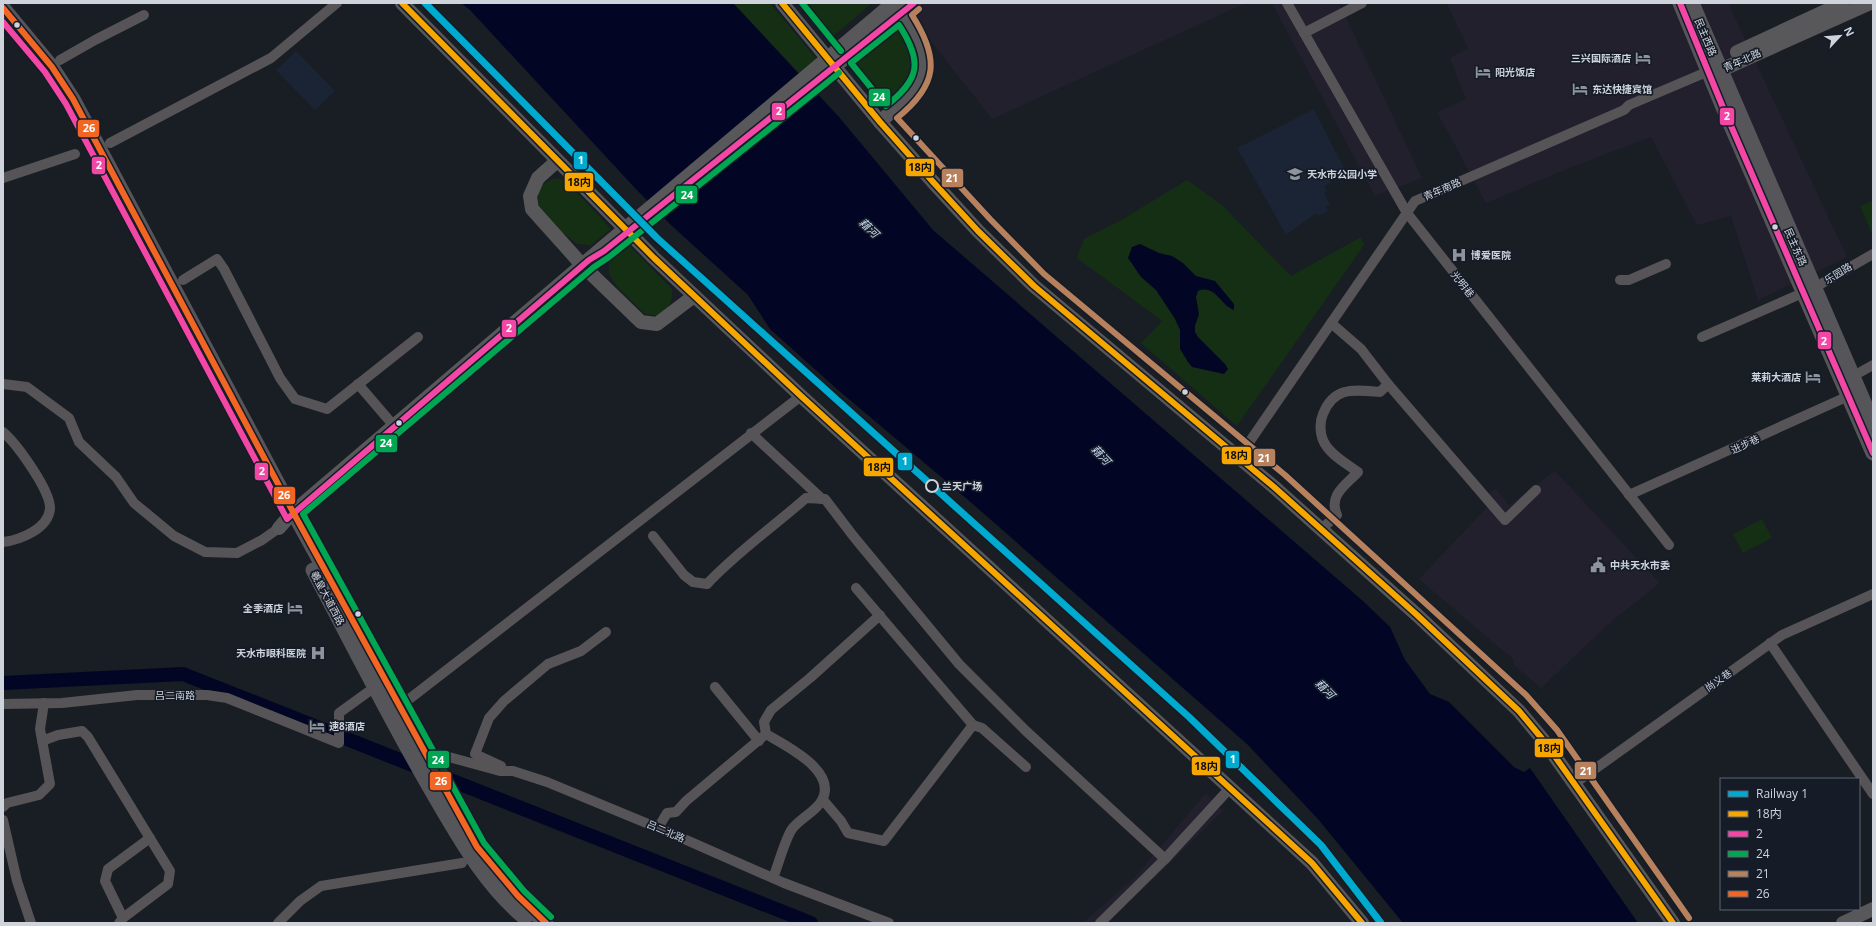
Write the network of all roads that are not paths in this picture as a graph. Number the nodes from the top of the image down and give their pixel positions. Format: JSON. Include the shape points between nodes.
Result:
{"nodes":[{"id":1,"x":338,"y":3,"type":"edge"},
{"id":2,"x":402,"y":3,"type":"edge"},
{"id":3,"x":782,"y":3,"type":"edge"},
{"id":4,"x":792,"y":3,"type":"edge"},
{"id":5,"x":914,"y":3,"type":"edge"},
{"id":6,"x":1287,"y":3,"type":"edge"},
{"id":7,"x":1362,"y":3,"type":"edge"},
{"id":8,"x":1680,"y":3,"type":"edge"},
{"id":9,"x":1692,"y":3,"type":"edge"},
{"id":10,"x":1843,"y":3,"type":"edge"},
{"id":11,"x":1870,"y":3,"type":"edge"},
{"id":12,"x":897,"y":6,"type":"edge"},
{"id":13,"x":3,"y":8,"type":"edge"},
{"id":14,"x":144,"y":15,"type":"dead end"},
{"id":15,"x":3,"y":22,"type":"edge"},
{"id":16,"x":1304,"y":33,"type":"junction"},
{"id":17,"x":60,"y":60,"type":"dead end"},
{"id":18,"x":1715,"y":67,"type":"junction"},
{"id":19,"x":883,"y":119,"type":"junction"},
{"id":20,"x":110,"y":143,"type":"dead end"},
{"id":21,"x":75,"y":154,"type":"dead end"},
{"id":22,"x":557,"y":161,"type":"junction"},
{"id":23,"x":3,"y":178,"type":"edge"},
{"id":24,"x":1407,"y":213,"type":"junction"},
{"id":25,"x":1873,"y":254,"type":"edge"},
{"id":26,"x":586,"y":263,"type":"junction"},
{"id":27,"x":1666,"y":264,"type":"dead end"},
{"id":28,"x":182,"y":280,"type":"dead end"},
{"id":29,"x":1620,"y":280,"type":"dead end"},
{"id":30,"x":1809,"y":290,"type":"junction"},
{"id":31,"x":694,"y":296,"type":"junction"},
{"id":32,"x":1331,"y":323,"type":"junction"},
{"id":33,"x":418,"y":337,"type":"dead end"},
{"id":34,"x":1702,"y":337,"type":"dead end"},
{"id":35,"x":1873,"y":365,"type":"edge"},
{"id":36,"x":1848,"y":380,"type":"junction"},
{"id":37,"x":3,"y":384,"type":"edge"},
{"id":38,"x":358,"y":384,"type":"junction"},
{"id":39,"x":1388,"y":384,"type":"junction"},
{"id":40,"x":1854,"y":394,"type":"junction"},
{"id":41,"x":801,"y":396,"type":"junction"},
{"id":42,"x":1873,"y":422,"type":"edge"},
{"id":43,"x":394,"y":426,"type":"junction"},
{"id":44,"x":3,"y":432,"type":"edge"},
{"id":45,"x":751,"y":434,"type":"junction"},
{"id":46,"x":1873,"y":453,"type":"edge"},
{"id":47,"x":1241,"y":454,"type":"junction"},
{"id":48,"x":1536,"y":490,"type":"dead end"},
{"id":49,"x":1629,"y":495,"type":"junction"},
{"id":50,"x":822,"y":499,"type":"junction"},
{"id":51,"x":286,"y":519,"type":"junction"},
{"id":52,"x":1327,"y":524,"type":"junction"},
{"id":53,"x":653,"y":536,"type":"dead end"},
{"id":54,"x":3,"y":542,"type":"edge"},
{"id":55,"x":1668,"y":545,"type":"dead end"},
{"id":56,"x":856,"y":588,"type":"dead end"},
{"id":57,"x":1873,"y":594,"type":"edge"},
{"id":58,"x":880,"y":616,"type":"junction"},
{"id":59,"x":606,"y":632,"type":"dead end"},
{"id":60,"x":1770,"y":643,"type":"junction"},
{"id":61,"x":715,"y":688,"type":"dead end"},
{"id":62,"x":368,"y":692,"type":"dead end"},
{"id":63,"x":408,"y":700,"type":"dead end"},
{"id":64,"x":44,"y":703,"type":"junction"},
{"id":65,"x":3,"y":704,"type":"edge"},
{"id":66,"x":973,"y":725,"type":"junction"},
{"id":67,"x":762,"y":738,"type":"junction"},
{"id":68,"x":42,"y":742,"type":"junction"},
{"id":69,"x":438,"y":754,"type":"dead end"},
{"id":70,"x":1026,"y":766,"type":"dead end"},
{"id":71,"x":513,"y":771,"type":"junction"},
{"id":72,"x":1577,"y":782,"type":"junction"},
{"id":73,"x":1230,"y":788,"type":"junction"},
{"id":74,"x":1873,"y":794,"type":"edge"},
{"id":75,"x":823,"y":800,"type":"junction"},
{"id":76,"x":3,"y":807,"type":"edge"},
{"id":77,"x":3,"y":820,"type":"edge"},
{"id":78,"x":658,"y":828,"type":"junction"},
{"id":79,"x":150,"y":838,"type":"junction"},
{"id":80,"x":1165,"y":860,"type":"junction"},
{"id":81,"x":462,"y":863,"type":"dead end"},
{"id":82,"x":773,"y":878,"type":"junction"},
{"id":83,"x":1873,"y":909,"type":"edge"},
{"id":84,"x":121,"y":921,"type":"edge"},
{"id":85,"x":31,"y":923,"type":"edge"},
{"id":86,"x":278,"y":923,"type":"edge"},
{"id":87,"x":531,"y":923,"type":"edge"},
{"id":88,"x":546,"y":923,"type":"edge"},
{"id":89,"x":889,"y":923,"type":"edge"},
{"id":90,"x":1100,"y":923,"type":"edge"},
{"id":91,"x":1362,"y":923,"type":"edge"},
{"id":92,"x":1673,"y":923,"type":"edge"},
{"id":93,"x":1682,"y":923,"type":"edge"},
{"id":94,"x":1844,"y":923,"type":"edge"}],
"edges":[{"from":1,"to":20,"type":"street","via":[[271,58]]},
{"from":2,"to":22,"type":"main road"},
{"from":3,"to":19,"type":"main road"},
{"from":4,"to":19,"type":"main road"},
{"from":5,"to":12,"type":"main road"},
{"from":6,"to":16,"type":"street","name":"光明巷"},
{"from":7,"to":16,"type":"street"},
{"from":8,"to":18,"type":"main road","name":"民主西路"},
{"from":9,"to":18,"type":"main road","name":"民主西路"},
{"from":10,"to":18,"type":"main road","name":"青年北路"},
{"from":11,"to":18,"type":"main road","name":"青年北路"},
{"from":12,"to":19,"type":"main road","via":[[921,46],[923,64],[919,81],[910,96]]},
{"from":12,"to":26,"type":"main road","via":[[604,251]]},
{"from":13,"to":51,"type":"main road","name":"羲皇大道西路","via":[[52,67],[73,99]]},
{"from":14,"to":17,"type":"street"},
{"from":15,"to":51,"type":"main road","name":"羲皇大道西路","via":[[45,72],[66,104]]},
{"from":16,"to":24,"type":"street","name":"光明巷"},
{"from":18,"to":24,"type":"street","name":"青年南路","via":[[1629,105],[1624,110],[1415,201]]},
{"from":18,"to":30,"type":"main road","name":"民主东路"},
{"from":19,"to":47,"type":"main road","via":[[1039,280]]},
{"from":21,"to":23,"type":"street"},
{"from":22,"to":26,"type":"main road","via":[[538,178],[530,196],[532,209]]},
{"from":22,"to":31,"type":"main road"},
{"from":24,"to":32,"type":"street","name":"青年南路"},
{"from":24,"to":49,"type":"street","name":"光明巷"},
{"from":25,"to":30,"type":"street","name":"乐园路"},
{"from":26,"to":31,"type":"main road","via":[[641,322],[657,324]]},
{"from":26,"to":43,"type":"main road"},
{"from":27,"to":29,"type":"street","via":[[1629,280]]},
{"from":28,"to":38,"type":"street","via":[[217,259],[280,378],[295,399],[327,409]]},
{"from":30,"to":34,"type":"street","name":"乐园路"},
{"from":30,"to":36,"type":"main road","name":"民主东路"},
{"from":31,"to":41,"type":"main road"},
{"from":32,"to":39,"type":"street","via":[[1361,349]]},
{"from":32,"to":47,"type":"street","name":"青年南路"},
{"from":33,"to":38,"type":"street"},
{"from":35,"to":36,"type":"street"},
{"from":36,"to":40,"type":"main road","name":"民主东路"},
{"from":37,"to":51,"type":"street","via":[[27,387],[68,418],[80,442],[116,478],[134,502],[174,536],[206,552],[238,553],[262,540]]},
{"from":38,"to":43,"type":"street"},
{"from":39,"to":48,"type":"street","via":[[1506,520]]},
{"from":39,"to":52,"type":"street","via":[[1380,392],[1353,390],[1338,394],[1327,402],[1320,423],[1324,444],[1358,472],[1335,497],[1333,506],[1337,515]]},
{"from":40,"to":42,"type":"main road","name":"民主东路"},
{"from":40,"to":46,"type":"main road","name":"民主东路"},
{"from":40,"to":49,"type":"street","name":"进步巷"},
{"from":41,"to":45,"type":"street"},
{"from":41,"to":73,"type":"main road"},
{"from":43,"to":51,"type":"main road"},
{"from":44,"to":54,"type":"street","via":[[28,461],[49,501],[50,508],[45,522],[39,527],[15,540]]},
{"from":45,"to":50,"type":"street"},
{"from":45,"to":63,"type":"street"},
{"from":47,"to":52,"type":"main road"},
{"from":47,"to":72,"type":"main road","via":[[1519,711]]},
{"from":49,"to":55,"type":"street","name":"光明巷"},
{"from":50,"to":53,"type":"street","via":[[806,498],[730,560],[707,584],[693,582],[684,575]]},
{"from":50,"to":80,"type":"street","via":[[825,499],[959,664],[1026,731]]},
{"from":51,"to":87,"type":"main road","name":"羲皇大道西路","via":[[402,739],[469,854],[496,889]]},
{"from":51,"to":88,"type":"main road","name":"羲皇大道西路","via":[[418,739],[478,846],[503,880],[531,911]]},
{"from":52,"to":72,"type":"main road","via":[[1521,701],[1550,735]]},
{"from":56,"to":58,"type":"street"},
{"from":57,"to":60,"type":"street","name":"尚义巷","via":[[1782,635]]},
{"from":58,"to":66,"type":"street"},
{"from":58,"to":67,"type":"street","via":[[771,710],[764,722]]},
{"from":59,"to":71,"type":"street","via":[[581,651],[548,664],[504,701],[490,718],[475,754]]},
{"from":60,"to":72,"type":"street","name":"尚义巷"},
{"from":60,"to":74,"type":"street"},
{"from":61,"to":67,"type":"street"},
{"from":62,"to":64,"type":"street","name":"吕二南路","via":[[339,712],[338,741],[227,698],[207,695],[137,695]]},
{"from":64,"to":65,"type":"street","name":"吕二南路"},
{"from":64,"to":68,"type":"street","via":[[40,729]]},
{"from":66,"to":70,"type":"street","via":[[982,728]]},
{"from":66,"to":75,"type":"street","via":[[884,841],[848,833]]},
{"from":67,"to":75,"type":"street","via":[[798,752],[818,771],[825,785]]},
{"from":67,"to":78,"type":"street","via":[[676,812],[667,813]]},
{"from":68,"to":76,"type":"street","via":[[50,784],[39,795],[6,803]]},
{"from":68,"to":79,"type":"street","via":[[58,735],[82,731]]},
{"from":69,"to":71,"type":"street","name":"吕二北路","via":[[500,771]]},
{"from":71,"to":78,"type":"street","name":"吕二北路","via":[[547,782]]},
{"from":72,"to":92,"type":"main road"},
{"from":72,"to":93,"type":"main road"},
{"from":73,"to":80,"type":"street"},
{"from":73,"to":91,"type":"main road","via":[[1312,863]]},
{"from":75,"to":82,"type":"street","via":[[791,830]]},
{"from":77,"to":85,"type":"street","via":[[17,881]]},
{"from":78,"to":82,"type":"street","name":"吕二北路"},
{"from":79,"to":84,"type":"street","via":[[108,869],[105,881]]},
{"from":79,"to":84,"type":"street","via":[[170,871],[168,884]]},
{"from":80,"to":90,"type":"street"},
{"from":81,"to":86,"type":"street","via":[[322,886],[300,901]]},
{"from":82,"to":89,"type":"street","name":"吕二北路"},
{"from":83,"to":94,"type":"main road"}]}
